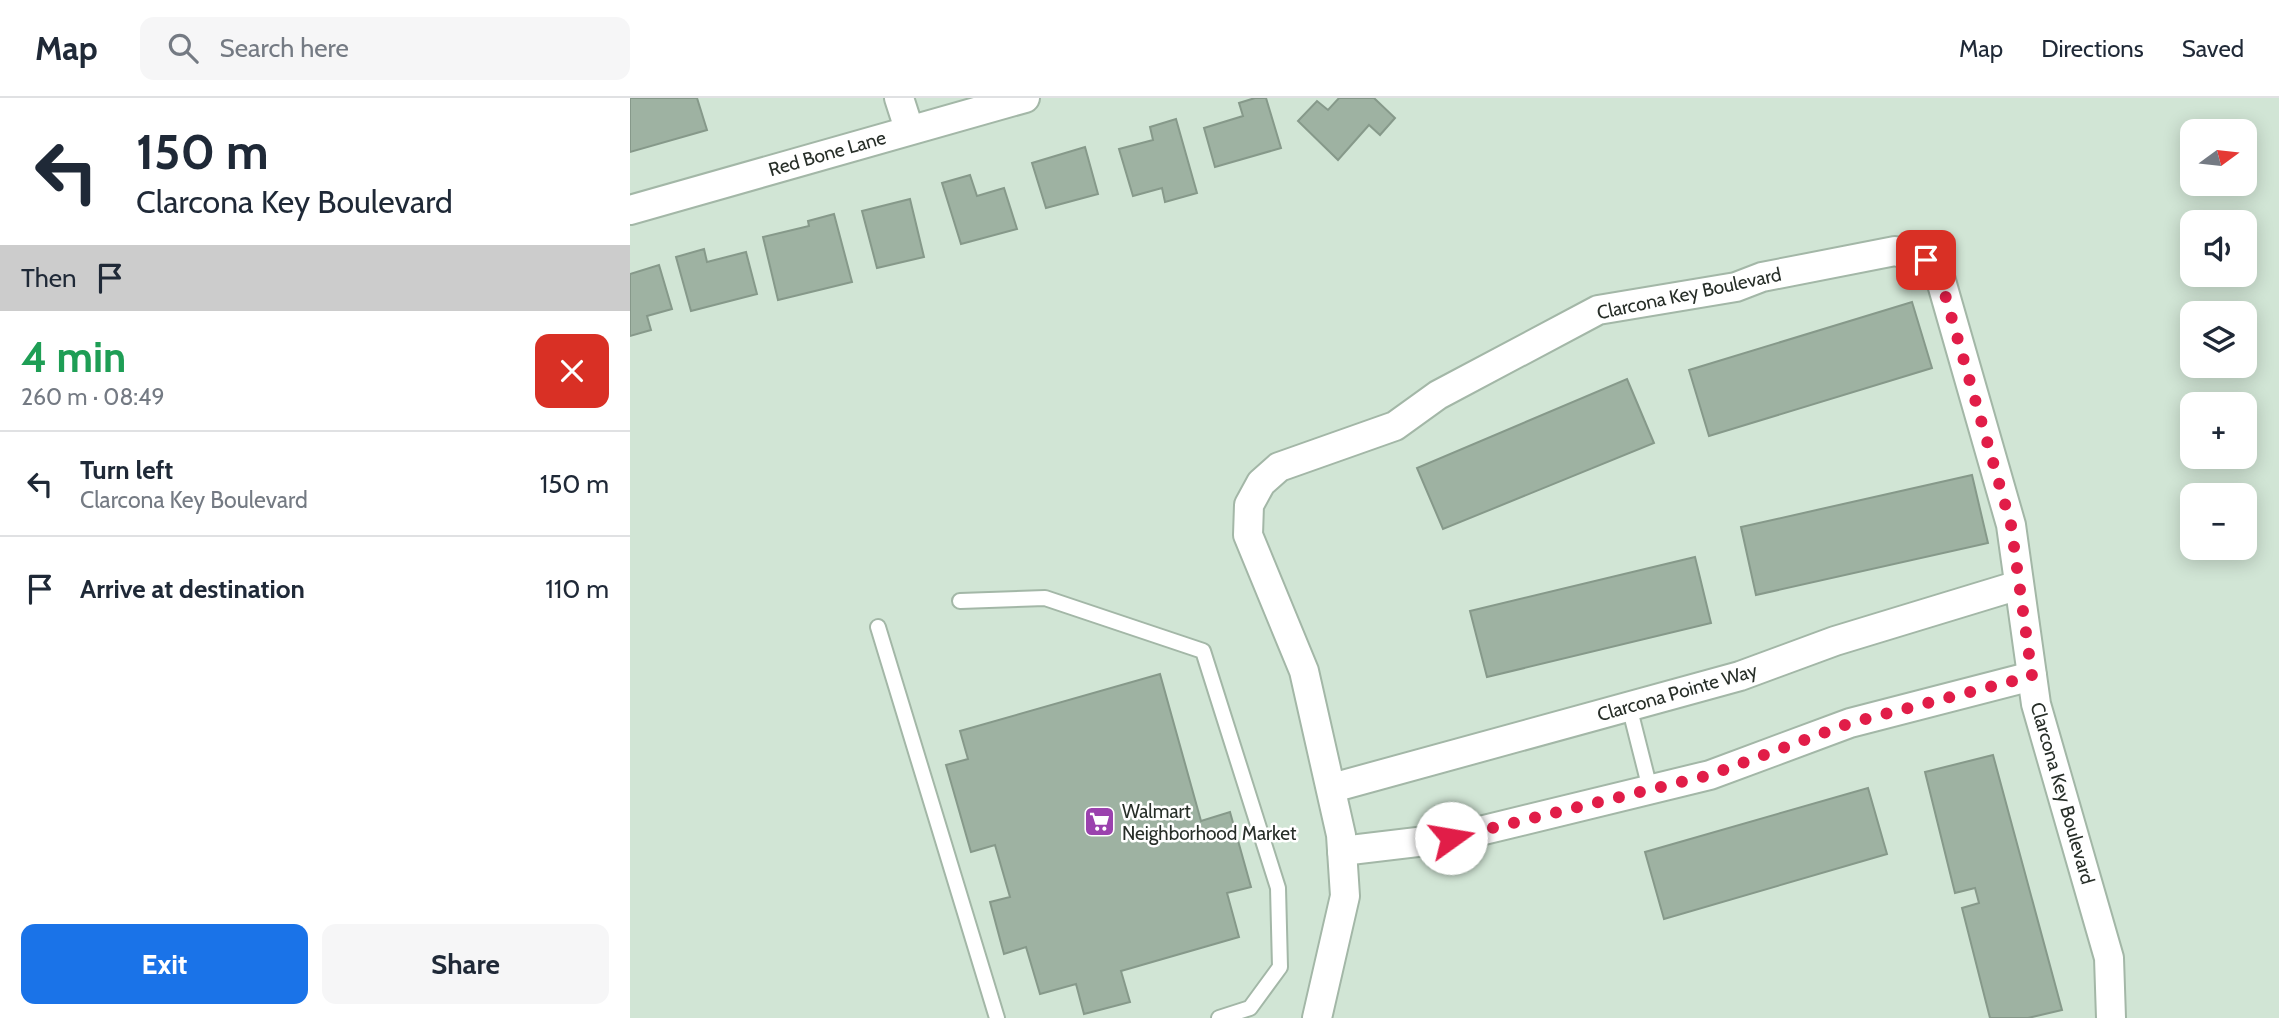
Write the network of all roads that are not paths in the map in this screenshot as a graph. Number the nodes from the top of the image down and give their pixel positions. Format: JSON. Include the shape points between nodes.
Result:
{"nodes":[{"id":1,"x":900,"y":98,"type":"edge"},
{"id":2,"x":1025,"y":98,"type":"edge"},
{"id":3,"x":909,"y":129,"type":"junction"},
{"id":4,"x":630,"y":210,"type":"edge"},
{"id":5,"x":2019,"y":585,"type":"junction"},
{"id":6,"x":960,"y":601,"type":"dead end"},
{"id":7,"x":878,"y":627,"type":"dead end"},
{"id":8,"x":2032,"y":676,"type":"junction"},
{"id":9,"x":1629,"y":706,"type":"junction"},
{"id":10,"x":1332,"y":788,"type":"junction"},
{"id":11,"x":1650,"y":789,"type":"junction"},
{"id":12,"x":1342,"y":851,"type":"junction"},
{"id":13,"x":1248,"y":1013,"type":"edge"},
{"id":14,"x":997,"y":1018,"type":"edge"},
{"id":15,"x":1219,"y":1018,"type":"edge"},
{"id":16,"x":1317,"y":1018,"type":"edge"},
{"id":17,"x":2111,"y":1018,"type":"edge"}],
"edges":[{"from":1,"to":3,"type":"street"},
{"from":2,"to":3,"type":"street","name":"Red Bone Lane"},
{"from":3,"to":4,"type":"street","name":"Red Bone Lane"},
{"from":5,"to":8,"type":"street","name":"Clarcona Key Boulevard"},
{"from":5,"to":9,"type":"street","name":"Clarcona Pointe Way","via":[[1835,641],[1740,676]]},
{"from":5,"to":10,"type":"street","name":"Clarcona Key Boulevard","via":[[2011,525],[1940,277],[1926,260],[1895,251],[1762,277],[1736,287],[1598,310],[1438,395],[1395,426],[1279,467],[1261,483],[1249,505],[1248,535],[1304,671]]},
{"from":6,"to":13,"type":"lane","via":[[1045,598],[1203,651],[1278,888],[1280,967]]},
{"from":7,"to":14,"type":"lane"},
{"from":8,"to":11,"type":"street","via":[[1850,723],[1710,775]]},
{"from":8,"to":17,"type":"street","name":"Clarcona Key Boulevard","via":[[2036,704],[2109,958]]},
{"from":9,"to":10,"type":"street","name":"Clarcona Pointe Way"},
{"from":9,"to":11,"type":"lane"},
{"from":10,"to":12,"type":"street","name":"Clarcona Key Boulevard"},
{"from":11,"to":12,"type":"street","via":[[1451,838]]},
{"from":12,"to":16,"type":"street","name":"Clarcona Key Boulevard","via":[[1345,896]]},
{"from":13,"to":15,"type":"lane"}]}
